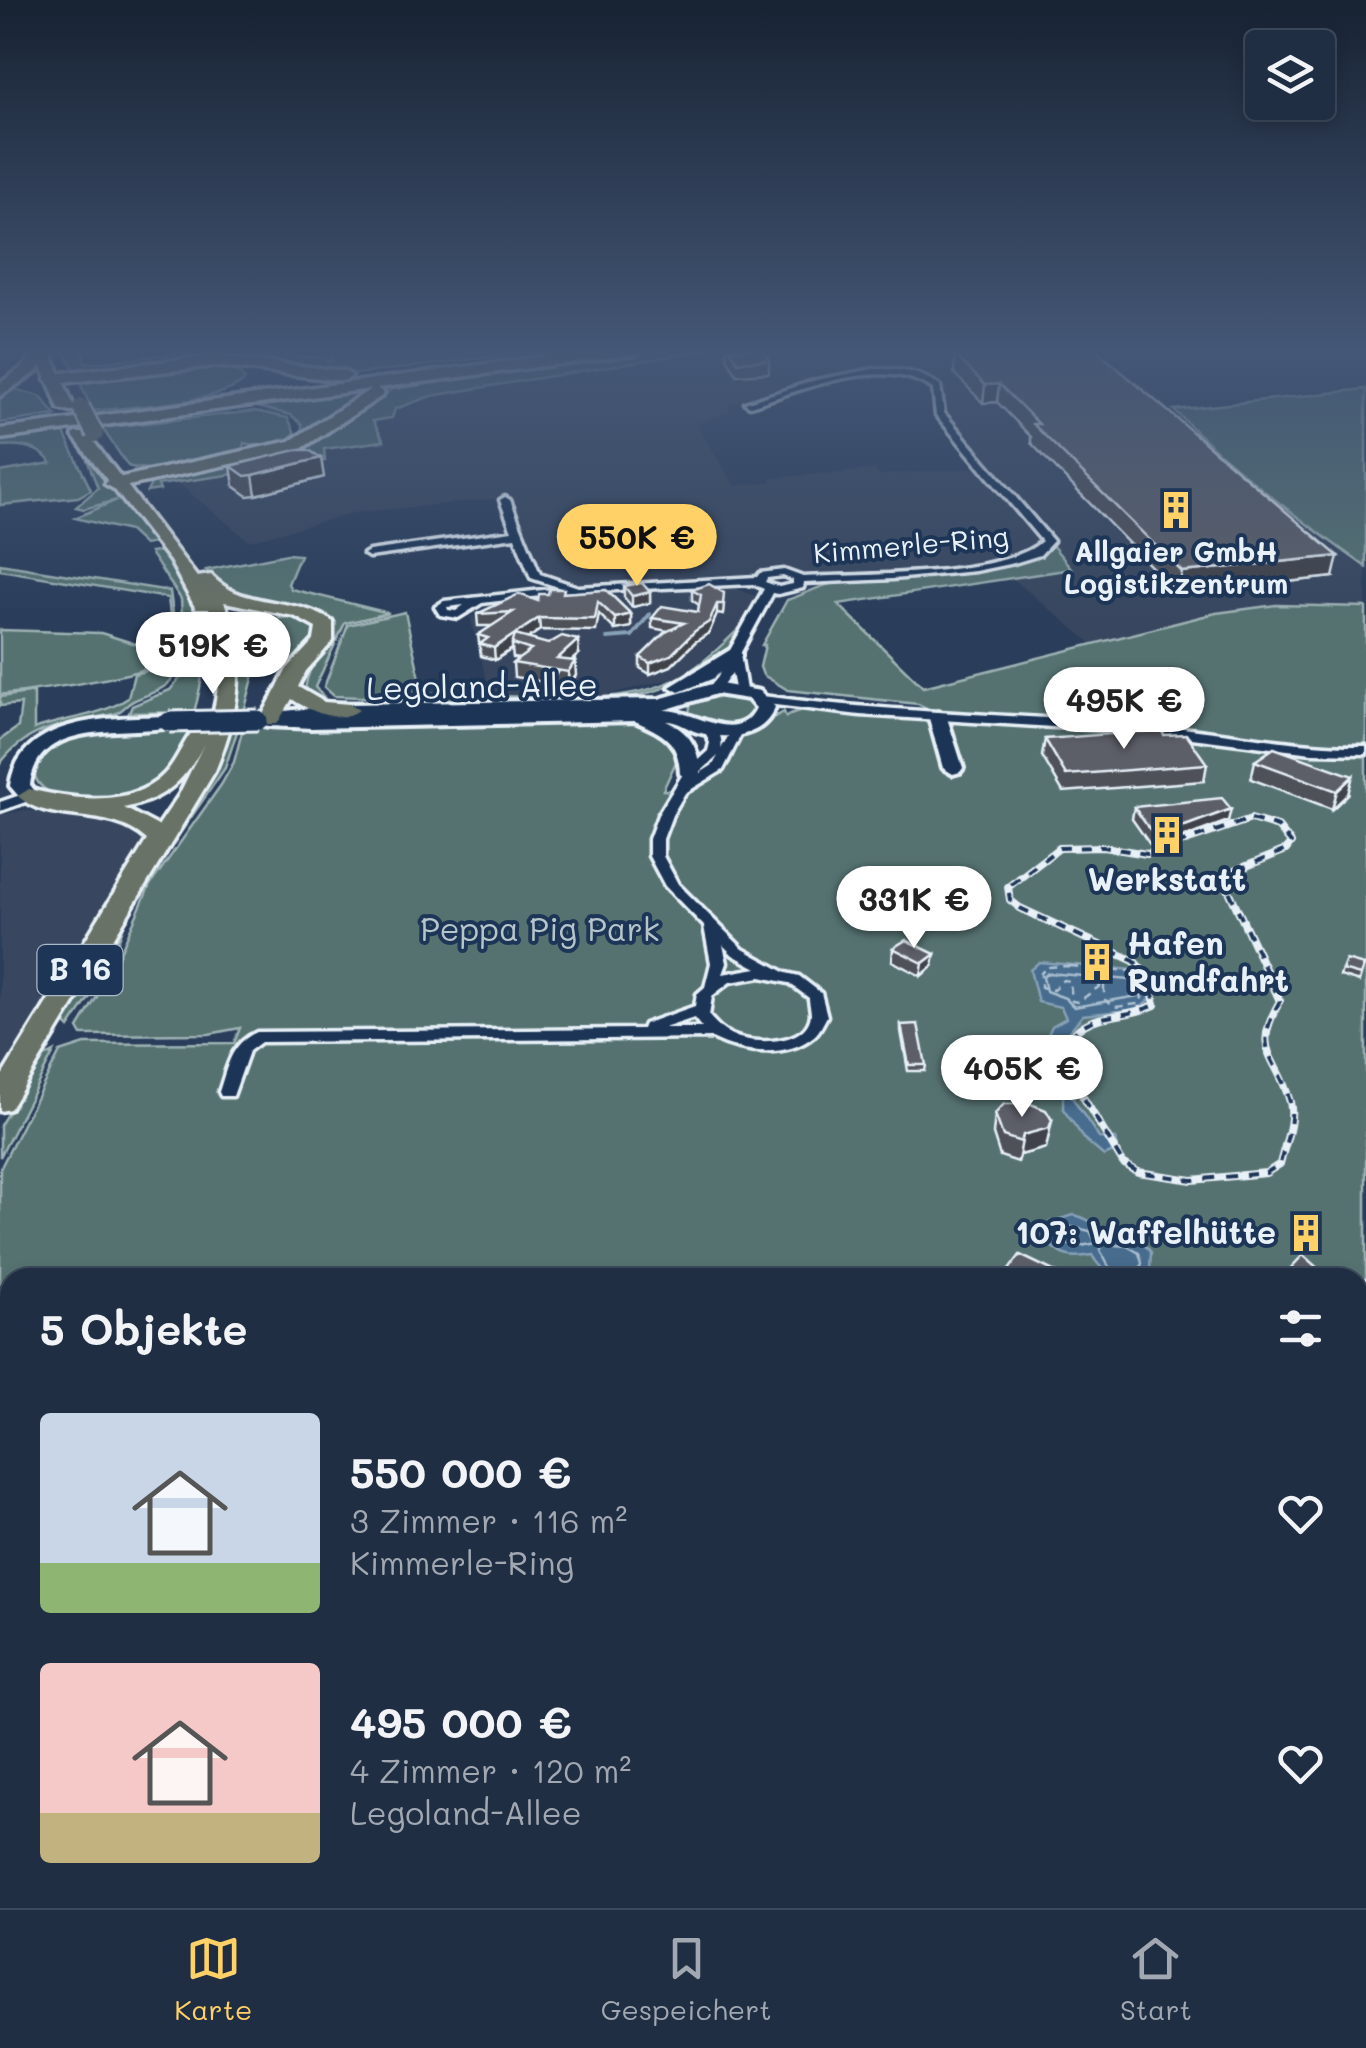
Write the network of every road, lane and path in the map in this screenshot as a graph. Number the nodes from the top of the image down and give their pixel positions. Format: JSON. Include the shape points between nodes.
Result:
{"nodes":[{"id":1,"x":90,"y":438,"type":"edge"},
{"id":2,"x":291,"y":438,"type":"edge"},
{"id":3,"x":305,"y":438,"type":"edge"},
{"id":4,"x":960,"y":438,"type":"edge"},
{"id":5,"x":154,"y":477,"type":"junction"},
{"id":6,"x":118,"y":481,"type":"junction"},
{"id":7,"x":505,"y":500,"type":"dead end"},
{"id":8,"x":142,"y":502,"type":"junction"},
{"id":9,"x":517,"y":534,"type":"junction"},
{"id":10,"x":369,"y":554,"type":"dead end"},
{"id":11,"x":205,"y":579,"type":"junction"},
{"id":12,"x":758,"y":580,"type":"junction"},
{"id":13,"x":800,"y":580,"type":"junction"},
{"id":14,"x":578,"y":590,"type":"junction"},
{"id":15,"x":769,"y":590,"type":"junction"},
{"id":16,"x":784,"y":592,"type":"junction"},
{"id":17,"x":479,"y":600,"type":"dead end"},
{"id":18,"x":764,"y":607,"type":"junction"},
{"id":19,"x":318,"y":620,"type":"junction"},
{"id":20,"x":735,"y":652,"type":"junction"},
{"id":21,"x":228,"y":654,"type":"junction"},
{"id":22,"x":306,"y":662,"type":"junction"},
{"id":23,"x":715,"y":688,"type":"junction"},
{"id":24,"x":740,"y":690,"type":"junction"},
{"id":25,"x":297,"y":694,"type":"junction"},
{"id":26,"x":579,"y":706,"type":"junction"},
{"id":27,"x":764,"y":706,"type":"junction"},
{"id":28,"x":683,"y":708,"type":"junction"},
{"id":29,"x":349,"y":710,"type":"junction"},
{"id":30,"x":634,"y":715,"type":"junction"},
{"id":31,"x":938,"y":718,"type":"junction"},
{"id":32,"x":270,"y":720,"type":"junction"},
{"id":33,"x":710,"y":730,"type":"junction"},
{"id":34,"x":738,"y":730,"type":"junction"},
{"id":35,"x":199,"y":736,"type":"junction"},
{"id":36,"x":1366,"y":750,"type":"edge"},
{"id":37,"x":954,"y":768,"type":"dead end"},
{"id":38,"x":690,"y":774,"type":"junction"},
{"id":39,"x":679,"y":792,"type":"junction"},
{"id":40,"x":29,"y":796,"type":"junction"},
{"id":41,"x":0,"y":807,"type":"edge"},
{"id":42,"x":75,"y":807,"type":"junction"},
{"id":43,"x":160,"y":839,"type":"junction"},
{"id":44,"x":711,"y":924,"type":"junction"},
{"id":45,"x":779,"y":974,"type":"junction"},
{"id":46,"x":712,"y":986,"type":"junction"},
{"id":47,"x":700,"y":1010,"type":"junction"},
{"id":48,"x":627,"y":1032,"type":"junction"},
{"id":49,"x":711,"y":1033,"type":"junction"},
{"id":50,"x":227,"y":1092,"type":"dead end"},
{"id":51,"x":0,"y":1102,"type":"edge"}],
"edges":[{"from":1,"to":6,"type":"main road","number":"B 16"},
{"from":2,"to":6,"type":"highway"},
{"from":3,"to":5,"type":"highway"},
{"from":4,"to":13,"type":"street","name":"Kimmerle-Ring","via":[[1048,541],[1039,554]]},
{"from":5,"to":6,"type":"highway"},
{"from":5,"to":8,"type":"highway","via":[[143,487]]},
{"from":6,"to":8,"type":"main road","number":"B 16"},
{"from":6,"to":35,"type":"main road","number":"B 16","via":[[202,602],[214,659]]},
{"from":7,"to":9,"type":"street"},
{"from":8,"to":11,"type":"main road","number":"B 16"},
{"from":9,"to":10,"type":"street"},
{"from":9,"to":14,"type":"street","via":[[535,576]]},
{"from":11,"to":19,"type":"main road","via":[[234,602]]},
{"from":11,"to":21,"type":"main road","number":"B 16"},
{"from":12,"to":13,"type":"street","name":"Kimmerle-Ring","via":[[777,573]]},
{"from":12,"to":14,"type":"street"},
{"from":12,"to":15,"type":"street"},
{"from":13,"to":16,"type":"street","name":"Kimmerle-Ring"},
{"from":14,"to":17,"type":"street"},
{"from":15,"to":16,"type":"street"},
{"from":15,"to":18,"type":"street","name":"Kimmerle-Ring"},
{"from":16,"to":18,"type":"street","name":"Kimmerle-Ring"},
{"from":18,"to":20,"type":"street","name":"Kimmerle-Ring"},
{"from":19,"to":21,"type":"main road","via":[[254,620],[235,634]]},
{"from":19,"to":22,"type":"main road","via":[[327,634]]},
{"from":20,"to":23,"type":"street","name":"Kimmerle-Ring"},
{"from":20,"to":24,"type":"street"},
{"from":20,"to":26,"type":"street","via":[[671,690]]},
{"from":21,"to":43,"type":"main road","number":"B 16","via":[[227,693],[212,753]]},
{"from":22,"to":25,"type":"main road"},
{"from":22,"to":32,"type":"main road"},
{"from":23,"to":24,"type":"street","name":"Legoland-Allee"},
{"from":23,"to":28,"type":"street","name":"Legoland-Allee"},
{"from":24,"to":27,"type":"street","name":"Legoland-Allee"},
{"from":25,"to":29,"type":"main road","via":[[319,708]]},
{"from":25,"to":32,"type":"main road","via":[[291,709]]},
{"from":26,"to":28,"type":"street","name":"Legoland-Allee"},
{"from":26,"to":29,"type":"street","name":"Legoland-Allee"},
{"from":27,"to":31,"type":"street"},
{"from":27,"to":34,"type":"street","via":[[760,720]]},
{"from":28,"to":30,"type":"street","name":"Legoland-Allee"},
{"from":28,"to":33,"type":"street","name":"Legoland-Allee"},
{"from":29,"to":32,"type":"street","name":"Legoland-Allee"},
{"from":30,"to":32,"type":"street","name":"Legoland-Allee"},
{"from":30,"to":38,"type":"street","via":[[680,736],[690,749]]},
{"from":31,"to":36,"type":"street","via":[[1158,729]]},
{"from":31,"to":37,"type":"street"},
{"from":32,"to":40,"type":"street","bridge":true,"via":[[114,724],[56,738],[22,766],[20,786]]},
{"from":33,"to":34,"type":"street","name":"Legoland-Allee"},
{"from":33,"to":38,"type":"street","via":[[714,752]]},
{"from":34,"to":39,"type":"street","via":[[718,767]]},
{"from":35,"to":42,"type":"main road","via":[[178,774],[153,790],[122,802]]},
{"from":35,"to":43,"type":"main road","number":"B 16","via":[[201,745]]},
{"from":38,"to":39,"type":"street"},
{"from":39,"to":44,"type":"street","via":[[660,826],[656,856],[672,886]]},
{"from":40,"to":41,"type":"street"},
{"from":40,"to":42,"type":"main road"},
{"from":42,"to":43,"type":"main road","via":[[136,817]]},
{"from":43,"to":51,"type":"main road","number":"B 16"},
{"from":44,"to":45,"type":"street","via":[[738,952]]},
{"from":44,"to":46,"type":"street","via":[[719,963]]},
{"from":45,"to":46,"type":"street","via":[[742,974]]},
{"from":45,"to":49,"type":"street","via":[[816,996],[820,1018],[813,1028],[771,1047]]},
{"from":46,"to":47,"type":"street"},
{"from":47,"to":48,"type":"street"},
{"from":47,"to":49,"type":"street"},
{"from":48,"to":49,"type":"street"},
{"from":48,"to":50,"type":"street","via":[[256,1037],[242,1050]]}]}
